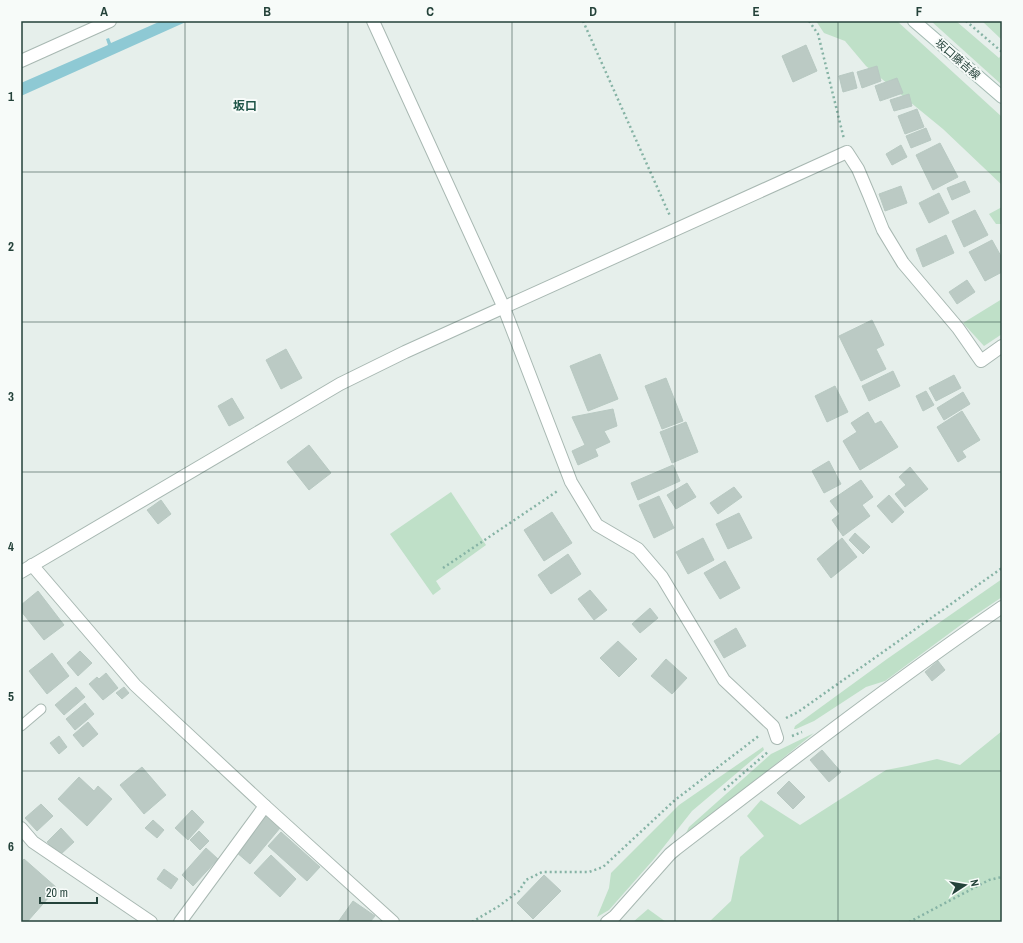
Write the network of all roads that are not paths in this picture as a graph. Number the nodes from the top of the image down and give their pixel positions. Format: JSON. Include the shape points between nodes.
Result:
{"nodes":[{"id":1,"x":110,"y":21,"type":"edge"},
{"id":2,"x":373,"y":21,"type":"edge"},
{"id":3,"x":914,"y":21,"type":"edge"},
{"id":4,"x":21,"y":61,"type":"edge"},
{"id":5,"x":1002,"y":97,"type":"edge"},
{"id":6,"x":504,"y":308,"type":"junction"},
{"id":7,"x":1002,"y":346,"type":"edge"},
{"id":8,"x":32,"y":565,"type":"junction"},
{"id":9,"x":21,"y":572,"type":"edge"},
{"id":10,"x":1002,"y":607,"type":"edge"},
{"id":11,"x":41,"y":709,"type":"dead end"},
{"id":12,"x":21,"y":726,"type":"edge"},
{"id":13,"x":777,"y":738,"type":"dead end"},
{"id":14,"x":265,"y":806,"type":"junction"},
{"id":15,"x":21,"y":828,"type":"edge"},
{"id":16,"x":151,"y":922,"type":"edge"},
{"id":17,"x":180,"y":922,"type":"edge"},
{"id":18,"x":393,"y":922,"type":"edge"},
{"id":19,"x":607,"y":922,"type":"edge"}],
"edges":[{"from":1,"to":4,"type":"street"},
{"from":2,"to":6,"type":"street"},
{"from":3,"to":5,"type":"street","name":"坂口藤吉線"},
{"from":6,"to":7,"type":"street","via":[[847,152],[858,169],[883,230],[903,263],[958,328],[981,361]]},
{"from":6,"to":8,"type":"street","via":[[340,384]]},
{"from":6,"to":13,"type":"street","via":[[571,482],[598,525],[638,549],[662,577],[724,680],[772,726]]},
{"from":8,"to":9,"type":"street"},
{"from":8,"to":14,"type":"street","via":[[135,685]]},
{"from":10,"to":19,"type":"street","via":[[806,749],[676,849]]},
{"from":11,"to":12,"type":"lane"},
{"from":14,"to":17,"type":"street"},
{"from":14,"to":18,"type":"street"},
{"from":15,"to":16,"type":"street","via":[[33,842]]}]}
